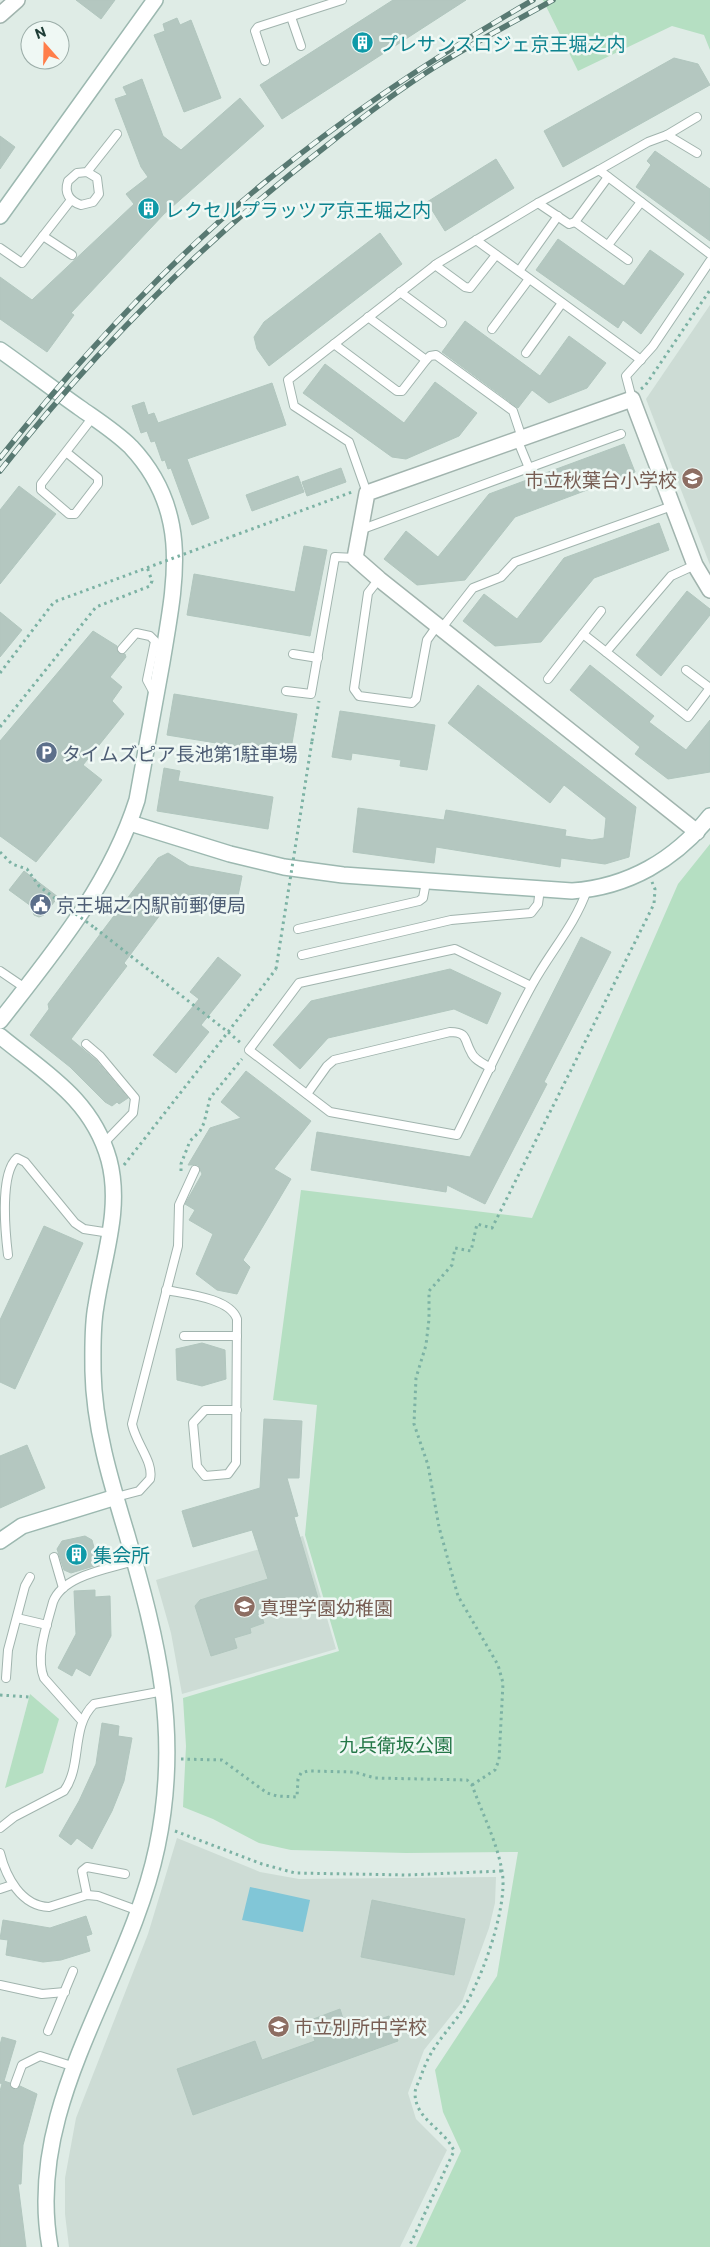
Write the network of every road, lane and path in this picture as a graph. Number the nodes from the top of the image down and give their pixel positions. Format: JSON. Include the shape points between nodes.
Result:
{"nodes":[{"id":1,"x":17,"y":0,"type":"edge"},
{"id":2,"x":155,"y":0,"type":"edge"},
{"id":3,"x":342,"y":0,"type":"edge"},
{"id":4,"x":0,"y":15,"type":"edge"},
{"id":5,"x":291,"y":16,"type":"junction"},
{"id":6,"x":301,"y":46,"type":"dead end"},
{"id":7,"x":265,"y":61,"type":"dead end"},
{"id":8,"x":697,"y":117,"type":"dead end"},
{"id":9,"x":116,"y":134,"type":"dead end"},
{"id":10,"x":667,"y":135,"type":"junction"},
{"id":11,"x":697,"y":153,"type":"dead end"},
{"id":12,"x":599,"y":170,"type":"junction"},
{"id":13,"x":87,"y":172,"type":"junction"},
{"id":14,"x":608,"y":177,"type":"junction"},
{"id":15,"x":71,"y":200,"type":"junction"},
{"id":16,"x":641,"y":202,"type":"junction"},
{"id":17,"x":538,"y":203,"type":"junction"},
{"id":18,"x":0,"y":216,"type":"edge"},
{"id":19,"x":558,"y":216,"type":"junction"},
{"id":20,"x":575,"y":222,"type":"junction"},
{"id":21,"x":43,"y":236,"type":"junction"},
{"id":22,"x":476,"y":240,"type":"junction"},
{"id":23,"x":608,"y":245,"type":"junction"},
{"id":24,"x":0,"y":248,"type":"edge"},
{"id":25,"x":710,"y":254,"type":"edge"},
{"id":26,"x":496,"y":255,"type":"junction"},
{"id":27,"x":72,"y":256,"type":"dead end"},
{"id":28,"x":628,"y":260,"type":"dead end"},
{"id":29,"x":710,"y":261,"type":"edge"},
{"id":30,"x":435,"y":265,"type":"junction"},
{"id":31,"x":519,"y":271,"type":"junction"},
{"id":32,"x":529,"y":279,"type":"junction"},
{"id":33,"x":710,"y":290,"type":"edge"},
{"id":34,"x":400,"y":292,"type":"junction"},
{"id":35,"x":562,"y":303,"type":"junction"},
{"id":36,"x":368,"y":317,"type":"junction"},
{"id":37,"x":442,"y":323,"type":"dead end"},
{"id":38,"x":492,"y":329,"type":"dead end"},
{"id":39,"x":334,"y":344,"type":"junction"},
{"id":40,"x":0,"y":350,"type":"edge"},
{"id":41,"x":526,"y":353,"type":"dead end"},
{"id":42,"x":426,"y":360,"type":"junction"},
{"id":43,"x":641,"y":360,"type":"junction"},
{"id":44,"x":636,"y":394,"type":"junction"},
{"id":45,"x":93,"y":417,"type":"junction"},
{"id":46,"x":621,"y":434,"type":"dead end"},
{"id":47,"x":520,"y":438,"type":"junction"},
{"id":48,"x":66,"y":452,"type":"junction"},
{"id":49,"x":529,"y":468,"type":"junction"},
{"id":50,"x":361,"y":492,"type":"junction"},
{"id":51,"x":672,"y":506,"type":"junction"},
{"id":52,"x":360,"y":530,"type":"junction"},
{"id":53,"x":355,"y":558,"type":"junction"},
{"id":54,"x":695,"y":565,"type":"junction"},
{"id":55,"x":147,"y":567,"type":"junction"},
{"id":56,"x":378,"y":579,"type":"junction"},
{"id":57,"x":710,"y":590,"type":"edge"},
{"id":58,"x":601,"y":611,"type":"dead end"},
{"id":59,"x":439,"y":628,"type":"junction"},
{"id":60,"x":583,"y":634,"type":"junction"},
{"id":61,"x":122,"y":649,"type":"dead end"},
{"id":62,"x":606,"y":652,"type":"junction"},
{"id":63,"x":293,"y":654,"type":"dead end"},
{"id":64,"x":318,"y":658,"type":"junction"},
{"id":65,"x":686,"y":670,"type":"dead end"},
{"id":66,"x":0,"y":673,"type":"edge"},
{"id":67,"x":548,"y":678,"type":"dead end"},
{"id":68,"x":710,"y":688,"type":"edge"},
{"id":69,"x":286,"y":691,"type":"dead end"},
{"id":70,"x":156,"y":697,"type":"junction"},
{"id":71,"x":0,"y":727,"type":"edge"},
{"id":72,"x":312,"y":741,"type":"dead end"},
{"id":73,"x":710,"y":816,"type":"edge"},
{"id":74,"x":130,"y":822,"type":"junction"},
{"id":75,"x":697,"y":832,"type":"junction"},
{"id":76,"x":0,"y":852,"type":"edge"},
{"id":77,"x":652,"y":881,"type":"dead end"},
{"id":78,"x":426,"y":882,"type":"junction"},
{"id":79,"x":540,"y":889,"type":"junction"},
{"id":80,"x":587,"y":890,"type":"junction"},
{"id":81,"x":298,"y":929,"type":"dead end"},
{"id":82,"x":302,"y":954,"type":"dead end"},
{"id":83,"x":0,"y":971,"type":"edge"},
{"id":84,"x":531,"y":986,"type":"junction"},
{"id":85,"x":25,"y":988,"type":"junction"},
{"id":86,"x":0,"y":1021,"type":"edge"},
{"id":87,"x":228,"y":1032,"type":"junction"},
{"id":88,"x":0,"y":1036,"type":"edge"},
{"id":89,"x":86,"y":1044,"type":"dead end"},
{"id":90,"x":249,"y":1050,"type":"junction"},
{"id":91,"x":490,"y":1068,"type":"junction"},
{"id":92,"x":307,"y":1094,"type":"junction"},
{"id":93,"x":103,"y":1144,"type":"junction"},
{"id":94,"x":124,"y":1165,"type":"dead end"},
{"id":95,"x":195,"y":1170,"type":"dead end"},
{"id":96,"x":188,"y":1182,"type":"junction"},
{"id":97,"x":110,"y":1233,"type":"junction"},
{"id":98,"x":8,"y":1255,"type":"dead end"},
{"id":99,"x":166,"y":1290,"type":"junction"},
{"id":100,"x":184,"y":1336,"type":"dead end"},
{"id":101,"x":237,"y":1336,"type":"junction"},
{"id":102,"x":237,"y":1410,"type":"junction"},
{"id":103,"x":116,"y":1498,"type":"junction"},
{"id":104,"x":0,"y":1540,"type":"edge"},
{"id":105,"x":54,"y":1557,"type":"dead end"},
{"id":106,"x":134,"y":1561,"type":"junction"},
{"id":107,"x":30,"y":1577,"type":"dead end"},
{"id":108,"x":63,"y":1588,"type":"junction"},
{"id":109,"x":17,"y":1618,"type":"junction"},
{"id":110,"x":47,"y":1625,"type":"junction"},
{"id":111,"x":6,"y":1678,"type":"dead end"},
{"id":112,"x":164,"y":1691,"type":"junction"},
{"id":113,"x":0,"y":1695,"type":"edge"},
{"id":114,"x":29,"y":1697,"type":"dead end"},
{"id":115,"x":82,"y":1721,"type":"junction"},
{"id":116,"x":181,"y":1759,"type":"dead end"},
{"id":117,"x":472,"y":1785,"type":"junction"},
{"id":118,"x":0,"y":1828,"type":"edge"},
{"id":119,"x":175,"y":1831,"type":"dead end"},
{"id":120,"x":0,"y":1853,"type":"edge"},
{"id":121,"x":502,"y":1871,"type":"junction"},
{"id":122,"x":125,"y":1874,"type":"dead end"},
{"id":123,"x":12,"y":1885,"type":"junction"},
{"id":124,"x":0,"y":1889,"type":"edge"},
{"id":125,"x":87,"y":1895,"type":"junction"},
{"id":126,"x":139,"y":1911,"type":"junction"},
{"id":127,"x":73,"y":1972,"type":"dead end"},
{"id":128,"x":0,"y":1985,"type":"edge"},
{"id":129,"x":65,"y":1992,"type":"junction"},
{"id":130,"x":48,"y":2030,"type":"dead end"},
{"id":131,"x":75,"y":2067,"type":"junction"},
{"id":132,"x":15,"y":2084,"type":"dead end"},
{"id":133,"x":50,"y":2247,"type":"edge"},
{"id":134,"x":409,"y":2247,"type":"edge"}],
"edges":[{"from":1,"to":4,"type":"street"},
{"from":2,"to":18,"type":"street"},
{"from":3,"to":5,"type":"lane"},
{"from":5,"to":6,"type":"lane"},
{"from":5,"to":7,"type":"lane","via":[[255,31]]},
{"from":8,"to":10,"type":"lane"},
{"from":9,"to":13,"type":"lane"},
{"from":10,"to":11,"type":"lane"},
{"from":10,"to":12,"type":"lane"},
{"from":12,"to":14,"type":"lane"},
{"from":12,"to":17,"type":"lane"},
{"from":13,"to":15,"type":"lane","via":[[76,173],[68,181],[66,191]]},
{"from":13,"to":15,"type":"lane","via":[[97,180],[98,196],[84,205]]},
{"from":14,"to":16,"type":"lane"},
{"from":14,"to":20,"type":"lane"},
{"from":15,"to":21,"type":"lane"},
{"from":16,"to":23,"type":"lane"},
{"from":16,"to":25,"type":"lane"},
{"from":17,"to":19,"type":"lane"},
{"from":17,"to":22,"type":"lane"},
{"from":19,"to":20,"type":"lane","via":[[569,224]]},
{"from":19,"to":31,"type":"lane"},
{"from":20,"to":23,"type":"lane"},
{"from":21,"to":24,"type":"lane","via":[[22,263]]},
{"from":21,"to":27,"type":"lane"},
{"from":22,"to":26,"type":"lane"},
{"from":22,"to":30,"type":"lane"},
{"from":23,"to":28,"type":"lane"},
{"from":26,"to":30,"type":"lane","via":[[470,288]]},
{"from":26,"to":31,"type":"lane"},
{"from":29,"to":43,"type":"lane"},
{"from":30,"to":34,"type":"lane"},
{"from":31,"to":32,"type":"lane"},
{"from":32,"to":35,"type":"lane"},
{"from":32,"to":38,"type":"lane"},
{"from":33,"to":44,"type":"path","via":[[646,386]]},
{"from":34,"to":36,"type":"lane"},
{"from":34,"to":37,"type":"lane"},
{"from":35,"to":41,"type":"lane"},
{"from":35,"to":43,"type":"lane"},
{"from":36,"to":39,"type":"lane"},
{"from":36,"to":42,"type":"lane"},
{"from":39,"to":42,"type":"lane","via":[[398,391],[402,391]]},
{"from":39,"to":50,"type":"lane","via":[[288,380],[289,390],[294,406],[349,442]]},
{"from":40,"to":45,"type":"street"},
{"from":42,"to":47,"type":"lane","via":[[436,355],[512,411]]},
{"from":43,"to":44,"type":"lane","via":[[626,376]]},
{"from":44,"to":47,"type":"street"},
{"from":44,"to":51,"type":"street"},
{"from":45,"to":48,"type":"lane"},
{"from":45,"to":70,"type":"street","via":[[121,438],[145,465],[162,494],[172,525],[176,552],[174,586]]},
{"from":46,"to":49,"type":"lane"},
{"from":47,"to":49,"type":"lane"},
{"from":47,"to":50,"type":"street"},
{"from":48,"to":48,"type":"lane","via":[[41,490],[70,514],[75,514],[98,484],[98,478]]},
{"from":49,"to":52,"type":"lane"},
{"from":50,"to":52,"type":"street"},
{"from":50,"to":55,"type":"path","bridge":true},
{"from":51,"to":54,"type":"street"},
{"from":51,"to":59,"type":"lane","via":[[515,562],[502,577],[473,588]]},
{"from":52,"to":53,"type":"street"},
{"from":53,"to":56,"type":"street"},
{"from":53,"to":64,"type":"lane","via":[[335,558]]},
{"from":54,"to":57,"type":"street"},
{"from":54,"to":62,"type":"lane","via":[[671,576]]},
{"from":55,"to":66,"type":"path","bridge":true,"via":[[54,602]]},
{"from":55,"to":71,"type":"path","via":[[152,581],[150,586],[96,607]]},
{"from":56,"to":59,"type":"street"},
{"from":56,"to":59,"type":"lane","via":[[368,593],[354,688],[359,696],[412,703],[416,699],[427,640]]},
{"from":58,"to":60,"type":"lane"},
{"from":59,"to":75,"type":"street"},
{"from":60,"to":62,"type":"lane"},
{"from":60,"to":67,"type":"lane"},
{"from":61,"to":70,"type":"lane","via":[[136,633],[150,636],[155,641],[147,680]]},
{"from":62,"to":68,"type":"lane","via":[[688,717]]},
{"from":63,"to":64,"type":"lane"},
{"from":64,"to":69,"type":"lane","via":[[311,694]]},
{"from":65,"to":68,"type":"lane"},
{"from":70,"to":74,"type":"street"},
{"from":72,"to":87,"type":"path","bridge":true,"via":[[276,969]]},
{"from":73,"to":75,"type":"street"},
{"from":74,"to":78,"type":"street","via":[[230,854],[284,867],[343,876]]},
{"from":74,"to":85,"type":"street","via":[[98,890]]},
{"from":75,"to":80,"type":"street","via":[[680,849],[647,871]]},
{"from":76,"to":87,"type":"path","bridge":true,"via":[[12,864],[27,869],[39,886]]},
{"from":77,"to":117,"type":"path","via":[[654,904],[492,1228],[477,1224],[471,1251],[455,1248],[452,1264],[429,1291],[426,1345],[416,1378],[414,1424],[428,1466],[439,1527],[458,1596],[498,1665],[503,1683],[499,1760],[495,1770]]},
{"from":78,"to":79,"type":"street"},
{"from":78,"to":81,"type":"lane","via":[[423,898],[419,901]]},
{"from":79,"to":80,"type":"street"},
{"from":79,"to":82,"type":"lane","via":[[538,904],[531,913],[451,920]]},
{"from":80,"to":84,"type":"lane","via":[[568,930]]},
{"from":83,"to":85,"type":"lane"},
{"from":84,"to":90,"type":"lane","via":[[455,949],[299,983]]},
{"from":84,"to":91,"type":"lane"},
{"from":85,"to":86,"type":"street"},
{"from":87,"to":90,"type":"path"},
{"from":87,"to":94,"type":"path"},
{"from":88,"to":93,"type":"street","via":[[64,1085],[88,1115]]},
{"from":89,"to":93,"type":"lane","via":[[105,1061],[135,1098],[133,1113]]},
{"from":90,"to":92,"type":"lane"},
{"from":90,"to":96,"type":"path","via":[[210,1098],[200,1131],[190,1141],[181,1164]]},
{"from":91,"to":92,"type":"lane","via":[[471,1053],[464,1036],[450,1032],[334,1060]]},
{"from":91,"to":92,"type":"lane","via":[[457,1135],[339,1115]]},
{"from":93,"to":97,"type":"street","via":[[109,1159],[114,1195]]},
{"from":95,"to":96,"type":"lane"},
{"from":96,"to":99,"type":"lane","via":[[179,1205],[178,1246]]},
{"from":97,"to":98,"type":"lane","via":[[80,1227],[25,1162],[17,1158],[0,1187]]},
{"from":97,"to":103,"type":"street","via":[[95,1310],[93,1374],[100,1431]]},
{"from":99,"to":101,"type":"lane","via":[[206,1298],[230,1308],[238,1319]]},
{"from":99,"to":103,"type":"lane","via":[[132,1424],[136,1441],[150,1464],[150,1479],[139,1491]]},
{"from":100,"to":101,"type":"lane"},
{"from":101,"to":102,"type":"lane"},
{"from":102,"to":102,"type":"lane","via":[[234,1469],[228,1474],[205,1476],[197,1466],[193,1423],[205,1410]]},
{"from":103,"to":104,"type":"street","via":[[32,1522]]},
{"from":103,"to":106,"type":"street"},
{"from":105,"to":108,"type":"lane"},
{"from":106,"to":108,"type":"lane","via":[[81,1578]]},
{"from":106,"to":112,"type":"street","via":[[155,1638]]},
{"from":107,"to":109,"type":"lane"},
{"from":108,"to":110,"type":"lane","via":[[55,1596]]},
{"from":109,"to":110,"type":"lane"},
{"from":109,"to":111,"type":"lane","via":[[8,1650]]},
{"from":110,"to":115,"type":"lane","via":[[44,1678]]},
{"from":112,"to":115,"type":"lane","via":[[101,1701],[89,1709]]},
{"from":112,"to":126,"type":"street","via":[[168,1759],[166,1789],[157,1847]]},
{"from":113,"to":114,"type":"path"},
{"from":115,"to":118,"type":"lane","via":[[73,1768],[64,1791],[14,1817]]},
{"from":116,"to":117,"type":"path","via":[[222,1760],[267,1793],[277,1796],[296,1797],[298,1779],[301,1773],[308,1771],[354,1772],[375,1778],[466,1780]]},
{"from":117,"to":121,"type":"path"},
{"from":119,"to":121,"type":"path","via":[[270,1867],[295,1872],[407,1875]]},
{"from":120,"to":123,"type":"lane"},
{"from":121,"to":134,"type":"path","via":[[504,1889],[498,1920],[474,1990],[468,2003],[427,2056],[415,2093],[422,2115],[451,2144],[454,2152]]},
{"from":122,"to":125,"type":"lane","via":[[88,1867],[82,1871]]},
{"from":123,"to":124,"type":"lane"},
{"from":123,"to":125,"type":"lane","via":[[43,1907]]},
{"from":125,"to":126,"type":"lane"},
{"from":126,"to":131,"type":"street"},
{"from":127,"to":129,"type":"lane"},
{"from":128,"to":129,"type":"lane","via":[[42,1994]]},
{"from":129,"to":130,"type":"lane"},
{"from":131,"to":132,"type":"lane","via":[[40,2056],[22,2065]]},
{"from":131,"to":133,"type":"street","via":[[60,2106],[49,2152],[46,2213]]}]}
